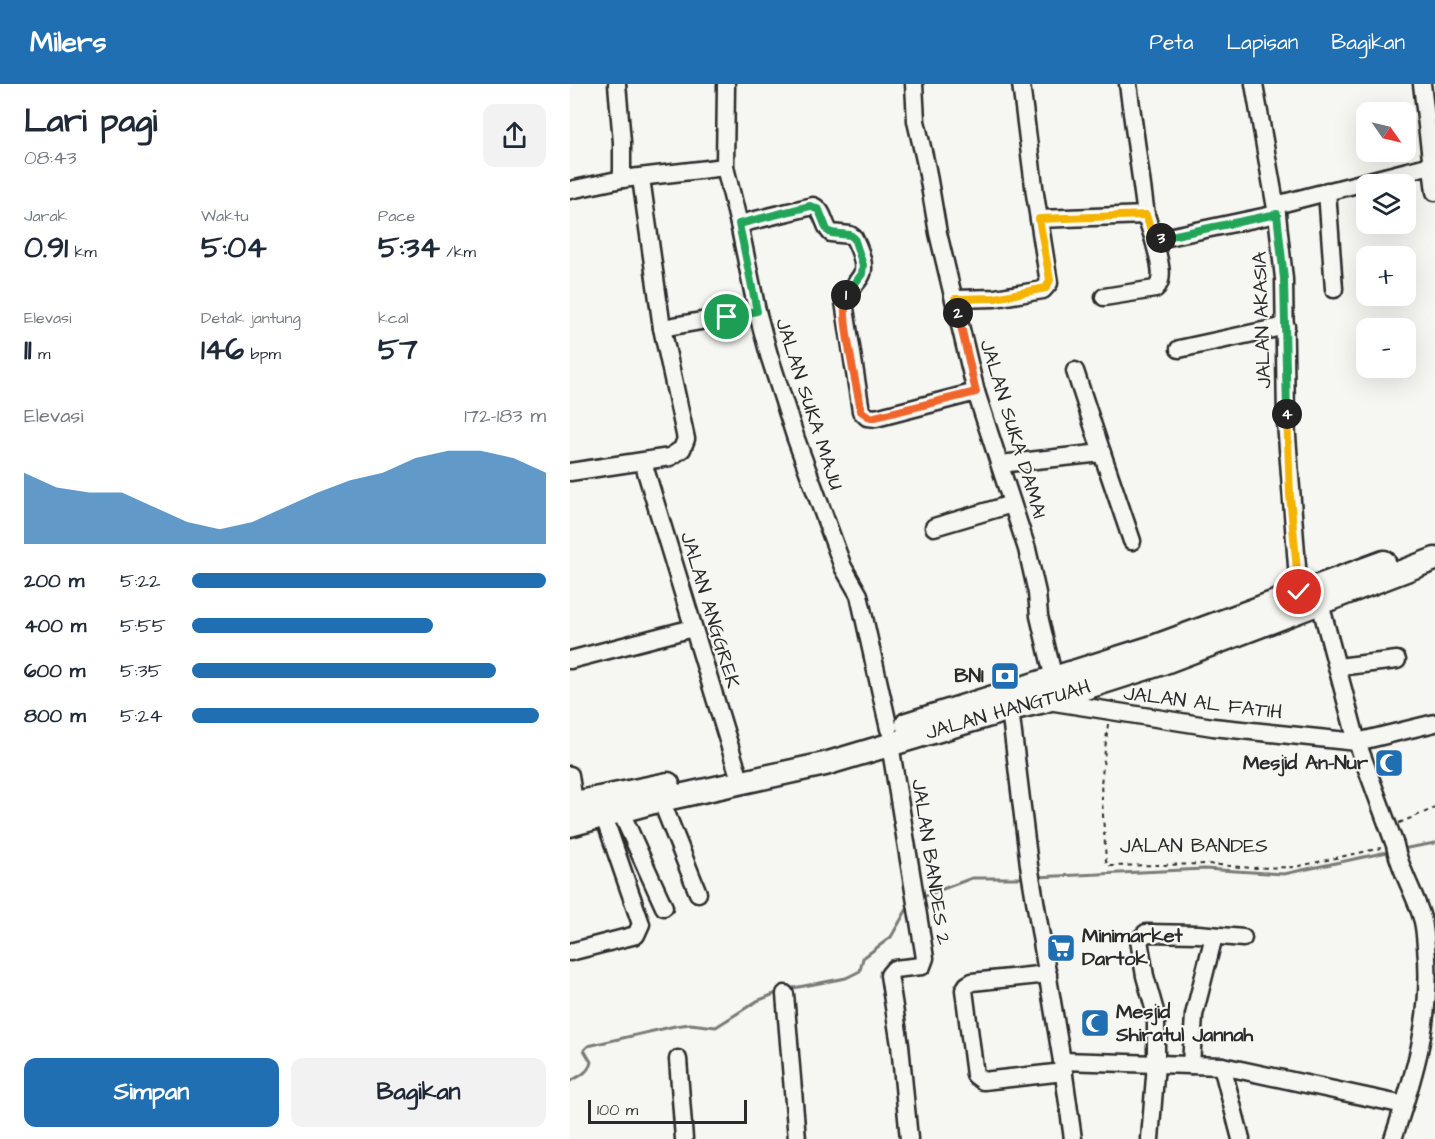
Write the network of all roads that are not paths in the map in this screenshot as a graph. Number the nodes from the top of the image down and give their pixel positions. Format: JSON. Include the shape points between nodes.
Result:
{"nodes":[{"id":1,"x":617,"y":84,"type":"edge"},
{"id":2,"x":726,"y":84,"type":"edge"},
{"id":3,"x":914,"y":84,"type":"edge"},
{"id":4,"x":1021,"y":84,"type":"edge"},
{"id":5,"x":1128,"y":84,"type":"edge"},
{"id":6,"x":1254,"y":84,"type":"edge"},
{"id":7,"x":1422,"y":84,"type":"edge"},
{"id":8,"x":725,"y":167,"type":"junction"},
{"id":9,"x":1433,"y":170,"type":"edge"},
{"id":10,"x":641,"y":178,"type":"junction"},
{"id":11,"x":622,"y":179,"type":"junction"},
{"id":12,"x":570,"y":190,"type":"edge"},
{"id":13,"x":1327,"y":191,"type":"junction"},
{"id":14,"x":1276,"y":210,"type":"junction"},
{"id":15,"x":1146,"y":215,"type":"junction"},
{"id":16,"x":1039,"y":219,"type":"junction"},
{"id":17,"x":739,"y":224,"type":"junction"},
{"id":18,"x":1154,"y":240,"type":"junction"},
{"id":19,"x":1334,"y":289,"type":"dead end"},
{"id":20,"x":1104,"y":297,"type":"dead end"},
{"id":21,"x":955,"y":299,"type":"junction"},
{"id":22,"x":757,"y":311,"type":"junction"},
{"id":23,"x":1286,"y":326,"type":"junction"},
{"id":24,"x":662,"y":328,"type":"junction"},
{"id":25,"x":1179,"y":349,"type":"dead end"},
{"id":26,"x":1075,"y":372,"type":"dead end"},
{"id":27,"x":976,"y":392,"type":"junction"},
{"id":28,"x":1102,"y":453,"type":"junction"},
{"id":29,"x":643,"y":462,"type":"junction"},
{"id":30,"x":1000,"y":464,"type":"junction"},
{"id":31,"x":570,"y":472,"type":"edge"},
{"id":32,"x":1012,"y":504,"type":"junction"},
{"id":33,"x":934,"y":527,"type":"dead end"},
{"id":34,"x":1132,"y":541,"type":"dead end"},
{"id":35,"x":1435,"y":544,"type":"edge"},
{"id":36,"x":1435,"y":559,"type":"edge"},
{"id":37,"x":1299,"y":592,"type":"junction"},
{"id":38,"x":1320,"y":603,"type":"junction"},
{"id":39,"x":693,"y":628,"type":"junction"},
{"id":40,"x":570,"y":660,"type":"edge"},
{"id":41,"x":1397,"y":660,"type":"dead end"},
{"id":42,"x":1338,"y":667,"type":"junction"},
{"id":43,"x":1054,"y":679,"type":"junction"},
{"id":44,"x":1044,"y":701,"type":"junction"},
{"id":45,"x":1010,"y":709,"type":"junction"},
{"id":46,"x":940,"y":721,"type":"junction"},
{"id":47,"x":1435,"y":723,"type":"edge"},
{"id":48,"x":890,"y":736,"type":"junction"},
{"id":49,"x":1357,"y":742,"type":"junction"},
{"id":50,"x":737,"y":770,"type":"junction"},
{"id":51,"x":570,"y":775,"type":"edge"},
{"id":52,"x":661,"y":800,"type":"junction"},
{"id":53,"x":572,"y":803,"type":"edge"},
{"id":54,"x":612,"y":812,"type":"junction"},
{"id":55,"x":570,"y":825,"type":"edge"},
{"id":56,"x":698,"y":893,"type":"dead end"},
{"id":57,"x":664,"y":908,"type":"dead end"},
{"id":58,"x":1429,"y":919,"type":"edge"},
{"id":59,"x":1214,"y":936,"type":"junction"},
{"id":60,"x":1243,"y":938,"type":"dead end"},
{"id":61,"x":570,"y":952,"type":"edge"},
{"id":62,"x":1048,"y":974,"type":"junction"},
{"id":63,"x":784,"y":993,"type":"dead end"},
{"id":64,"x":1432,"y":1001,"type":"edge"},
{"id":65,"x":1429,"y":1040,"type":"edge"},
{"id":66,"x":678,"y":1059,"type":"dead end"},
{"id":67,"x":1156,"y":1064,"type":"junction"},
{"id":68,"x":1191,"y":1065,"type":"junction"},
{"id":69,"x":1222,"y":1066,"type":"junction"},
{"id":70,"x":1063,"y":1067,"type":"junction"},
{"id":71,"x":1404,"y":1105,"type":"junction"},
{"id":72,"x":1398,"y":1138,"type":"edge"},
{"id":73,"x":684,"y":1139,"type":"edge"},
{"id":74,"x":797,"y":1139,"type":"edge"},
{"id":75,"x":909,"y":1139,"type":"edge"},
{"id":76,"x":1072,"y":1139,"type":"edge"},
{"id":77,"x":1150,"y":1139,"type":"edge"},
{"id":78,"x":1241,"y":1139,"type":"edge"}],
"edges":[{"from":1,"to":11,"type":"street"},
{"from":2,"to":8,"type":"street","name":"JALAN SUKA MAJU"},
{"from":3,"to":21,"type":"street","name":"JALAN SUKA DAMAI","via":[[916,121]]},
{"from":4,"to":16,"type":"street"},
{"from":5,"to":15,"type":"street"},
{"from":6,"to":14,"type":"street","name":"JALAN AKASIA"},
{"from":7,"to":9,"type":"street"},
{"from":8,"to":10,"type":"street"},
{"from":8,"to":17,"type":"street","name":"JALAN SUKA MAJU"},
{"from":9,"to":13,"type":"street"},
{"from":10,"to":11,"type":"street"},
{"from":10,"to":24,"type":"street"},
{"from":11,"to":12,"type":"street"},
{"from":13,"to":14,"type":"street"},
{"from":13,"to":19,"type":"street"},
{"from":14,"to":18,"type":"street"},
{"from":14,"to":23,"type":"street","name":"JALAN AKASIA"},
{"from":15,"to":16,"type":"street"},
{"from":15,"to":18,"type":"street"},
{"from":16,"to":21,"type":"street","via":[[1050,280],[1046,288],[995,298]]},
{"from":17,"to":22,"type":"street","name":"JALAN SUKA MAJU"},
{"from":17,"to":27,"type":"street","via":[[813,206],[819,210],[827,230],[854,238],[864,269],[844,302],[861,411],[867,417]]},
{"from":18,"to":20,"type":"street","via":[[1161,278],[1158,287]]},
{"from":21,"to":27,"type":"street","name":"JALAN SUKA DAMAI"},
{"from":22,"to":24,"type":"street"},
{"from":22,"to":48,"type":"street","name":"JALAN SUKA MAJU","via":[[806,469],[843,567],[859,595]]},
{"from":23,"to":25,"type":"street"},
{"from":23,"to":37,"type":"street","name":"JALAN AKASIA","via":[[1287,434]]},
{"from":24,"to":29,"type":"street","via":[[686,440],[670,457]]},
{"from":26,"to":28,"type":"street"},
{"from":27,"to":30,"type":"street","name":"JALAN SUKA DAMAI"},
{"from":28,"to":30,"type":"street"},
{"from":28,"to":34,"type":"street"},
{"from":29,"to":31,"type":"street"},
{"from":29,"to":39,"type":"street","name":"JALAN ANGGREK"},
{"from":30,"to":32,"type":"street","name":"JALAN SUKA DAMAI"},
{"from":32,"to":33,"type":"street"},
{"from":32,"to":43,"type":"street","name":"JALAN SUKA DAMAI","via":[[1027,549]]},
{"from":35,"to":37,"type":"highway","name":"JALAN HANGTUAH"},
{"from":36,"to":38,"type":"highway","name":"JALAN HANGTUAH"},
{"from":37,"to":43,"type":"highway","name":"JALAN HANGTUAH"},
{"from":38,"to":42,"type":"street"},
{"from":38,"to":44,"type":"highway","name":"JALAN HANGTUAH","via":[[1160,664]]},
{"from":39,"to":40,"type":"street"},
{"from":39,"to":50,"type":"street","name":"JALAN ANGGREK"},
{"from":41,"to":42,"type":"street"},
{"from":42,"to":49,"type":"street"},
{"from":43,"to":46,"type":"highway","name":"JALAN HANGTUAH"},
{"from":44,"to":45,"type":"highway","name":"JALAN HANGTUAH"},
{"from":44,"to":49,"type":"street","name":"JALAN AL FATIH","via":[[1213,727]]},
{"from":45,"to":46,"type":"highway","name":"JALAN HANGTUAH"},
{"from":45,"to":62,"type":"street","via":[[1029,865]]},
{"from":46,"to":48,"type":"highway","name":"JALAN HANGTUAH"},
{"from":47,"to":49,"type":"street","name":"JALAN AL FATIH"},
{"from":48,"to":50,"type":"highway","name":"JALAN HANGTUAH"},
{"from":48,"to":52,"type":"highway","name":"JALAN HANGTUAH","via":[[825,764]]},
{"from":48,"to":75,"type":"street","name":"JALAN BANDES 2","via":[[925,958],[924,964],[894,969],[889,975]]},
{"from":49,"to":58,"type":"street","via":[[1396,850]]},
{"from":50,"to":53,"type":"highway","name":"JALAN HANGTUAH"},
{"from":51,"to":53,"type":"street"},
{"from":52,"to":54,"type":"highway","name":"JALAN HANGTUAH"},
{"from":52,"to":56,"type":"street"},
{"from":54,"to":55,"type":"highway","name":"JALAN HANGTUAH"},
{"from":54,"to":57,"type":"street"},
{"from":54,"to":61,"type":"street","via":[[641,924],[636,935]]},
{"from":58,"to":64,"type":"street","via":[[1427,958]]},
{"from":59,"to":60,"type":"street"},
{"from":59,"to":67,"type":"street","via":[[1146,933],[1139,940],[1144,976],[1156,1015]]},
{"from":59,"to":68,"type":"street","via":[[1194,1015]]},
{"from":62,"to":70,"type":"street"},
{"from":62,"to":70,"type":"street","via":[[972,982],[965,987],[975,1075],[983,1081]]},
{"from":63,"to":74,"type":"street"},
{"from":64,"to":65,"type":"street"},
{"from":65,"to":71,"type":"street"},
{"from":66,"to":73,"type":"street"},
{"from":67,"to":68,"type":"street"},
{"from":67,"to":70,"type":"street"},
{"from":67,"to":77,"type":"street"},
{"from":68,"to":69,"type":"street"},
{"from":69,"to":71,"type":"street"},
{"from":69,"to":78,"type":"street"},
{"from":70,"to":76,"type":"street"},
{"from":71,"to":72,"type":"street"}]}
